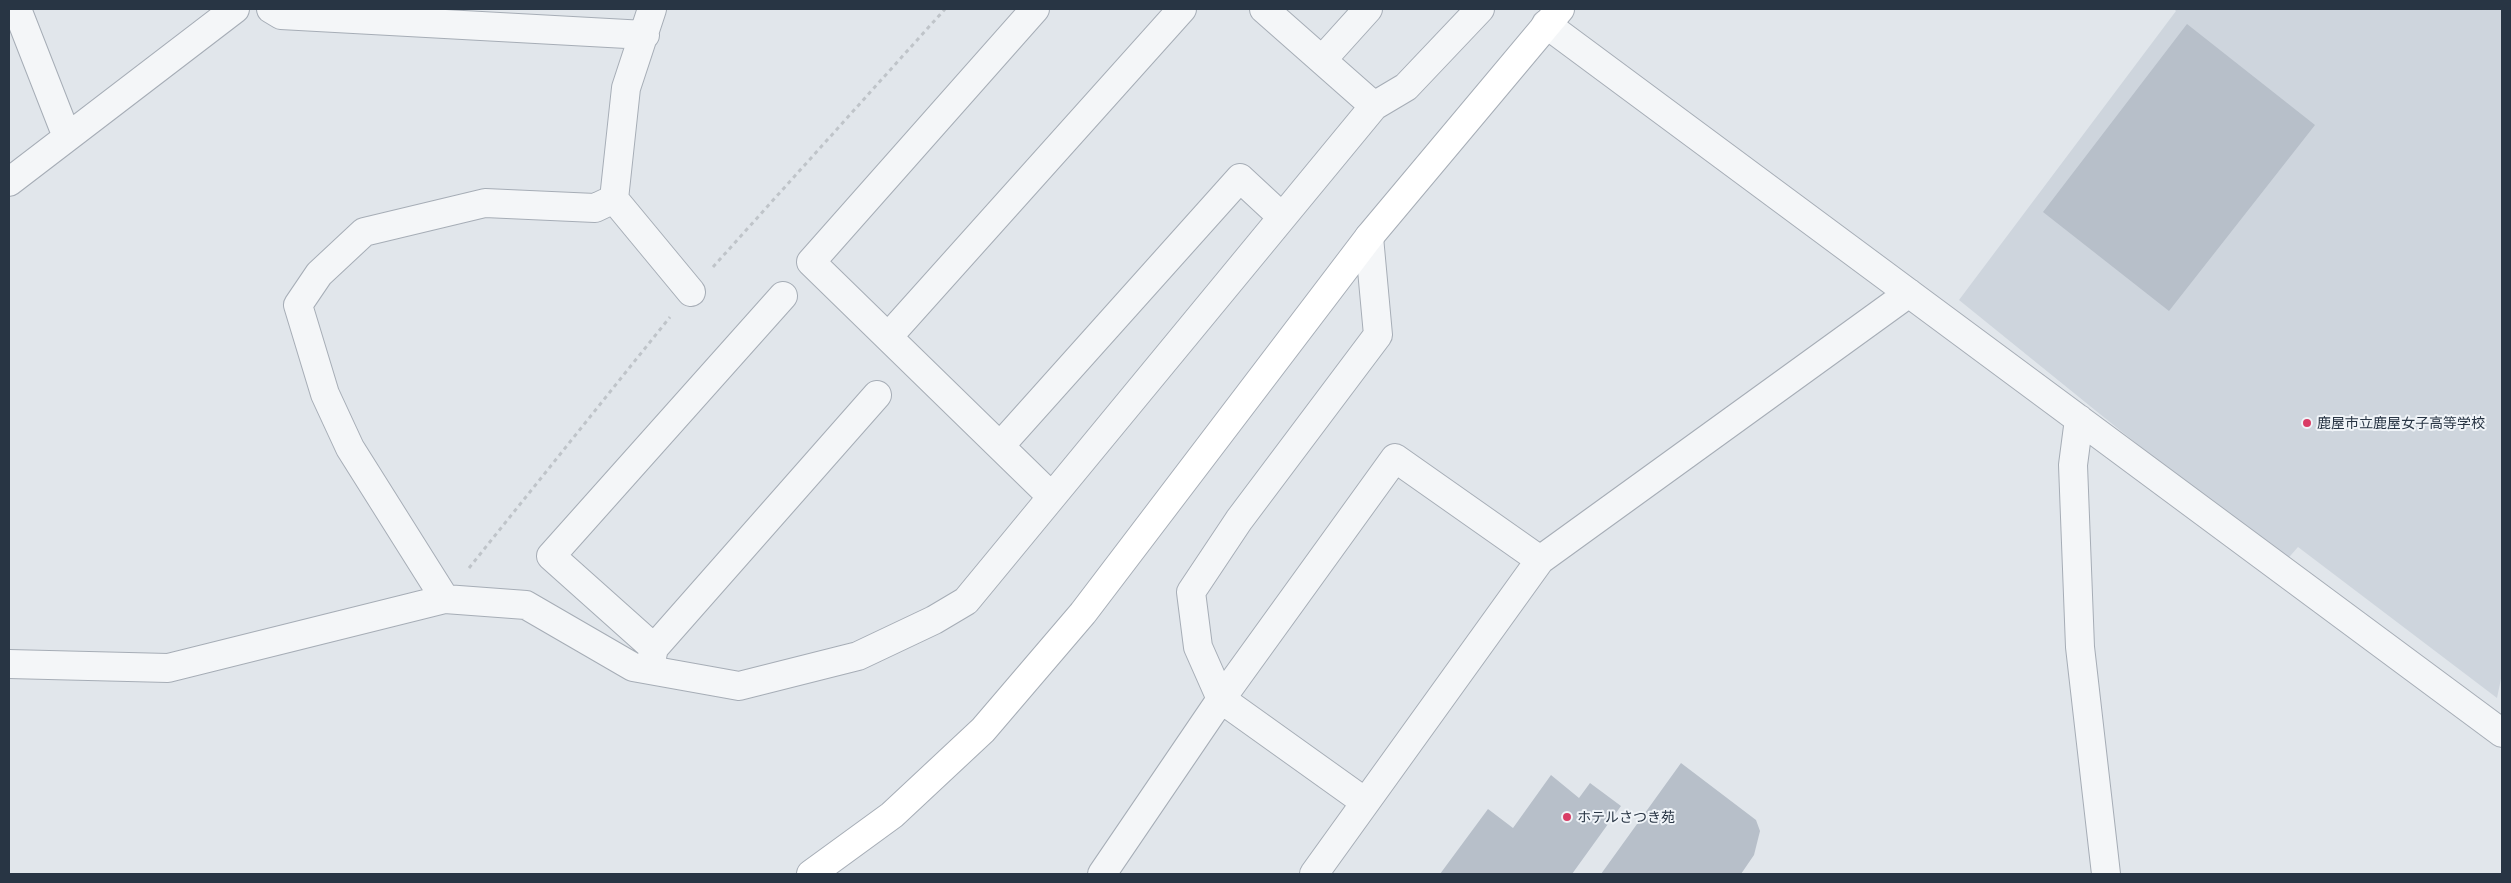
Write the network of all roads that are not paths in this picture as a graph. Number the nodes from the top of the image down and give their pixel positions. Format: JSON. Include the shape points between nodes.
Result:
{"nodes":[{"id":1,"x":17,"y":9,"type":"edge"},
{"id":2,"x":235,"y":9,"type":"edge"},
{"id":3,"x":271,"y":9,"type":"edge"},
{"id":4,"x":652,"y":9,"type":"edge"},
{"id":5,"x":1035,"y":9,"type":"edge"},
{"id":6,"x":1182,"y":9,"type":"edge"},
{"id":7,"x":1264,"y":9,"type":"edge"},
{"id":8,"x":1368,"y":9,"type":"edge"},
{"id":9,"x":1480,"y":9,"type":"edge"},
{"id":10,"x":1553,"y":16,"type":"edge"},
{"id":11,"x":645,"y":35,"type":"junction"},
{"id":12,"x":1322,"y":60,"type":"junction"},
{"id":13,"x":1374,"y":106,"type":"junction"},
{"id":14,"x":66,"y":137,"type":"junction"},
{"id":15,"x":9,"y":182,"type":"edge"},
{"id":16,"x":614,"y":199,"type":"junction"},
{"id":17,"x":1282,"y":217,"type":"junction"},
{"id":18,"x":1369,"y":237,"type":"junction"},
{"id":19,"x":691,"y":292,"type":"dead end"},
{"id":20,"x":1909,"y":293,"type":"junction"},
{"id":21,"x":784,"y":296,"type":"dead end"},
{"id":22,"x":888,"y":337,"type":"junction"},
{"id":23,"x":877,"y":396,"type":"dead end"},
{"id":24,"x":2079,"y":419,"type":"junction"},
{"id":25,"x":1000,"y":446,"type":"junction"},
{"id":26,"x":1051,"y":496,"type":"junction"},
{"id":27,"x":1540,"y":560,"type":"junction"},
{"id":28,"x":445,"y":598,"type":"junction"},
{"id":29,"x":652,"y":659,"type":"junction"},
{"id":30,"x":9,"y":664,"type":"edge"},
{"id":31,"x":1221,"y":699,"type":"junction"},
{"id":32,"x":2502,"y":733,"type":"edge"},
{"id":33,"x":1365,"y":802,"type":"junction"},
{"id":34,"x":811,"y":874,"type":"edge"},
{"id":35,"x":1102,"y":874,"type":"edge"},
{"id":36,"x":1314,"y":874,"type":"edge"},
{"id":37,"x":2106,"y":874,"type":"edge"}],
"edges":[{"from":1,"to":14,"type":"street"},
{"from":2,"to":14,"type":"street"},
{"from":3,"to":11,"type":"street","via":[[282,14]]},
{"from":4,"to":11,"type":"street"},
{"from":5,"to":22,"type":"street","via":[[811,262]]},
{"from":6,"to":22,"type":"street"},
{"from":7,"to":12,"type":"street"},
{"from":8,"to":12,"type":"street"},
{"from":9,"to":13,"type":"street","via":[[1406,87]]},
{"from":10,"to":18,"type":"street"},
{"from":10,"to":20,"type":"street"},
{"from":11,"to":16,"type":"street","via":[[626,88]]},
{"from":12,"to":13,"type":"street"},
{"from":13,"to":17,"type":"street"},
{"from":14,"to":15,"type":"street"},
{"from":16,"to":19,"type":"street"},
{"from":16,"to":28,"type":"street","via":[[595,208],[485,203],[364,232],[319,274],[298,305],[325,394],[350,448]]},
{"from":17,"to":25,"type":"street","via":[[1240,178]]},
{"from":17,"to":26,"type":"street"},
{"from":18,"to":31,"type":"street","via":[[1378,335],[1239,520],[1191,592],[1198,647]]},
{"from":18,"to":34,"type":"street","via":[[1083,613],[983,730],[892,815]]},
{"from":20,"to":24,"type":"street"},
{"from":20,"to":27,"type":"street"},
{"from":21,"to":29,"type":"street","via":[[551,556]]},
{"from":22,"to":25,"type":"street"},
{"from":23,"to":29,"type":"street"},
{"from":24,"to":32,"type":"street"},
{"from":24,"to":37,"type":"street","via":[[2073,465],[2080,647]]},
{"from":25,"to":26,"type":"street"},
{"from":26,"to":29,"type":"street","via":[[966,601],[858,656],[740,686]]},
{"from":27,"to":31,"type":"street","via":[[1395,458]]},
{"from":27,"to":33,"type":"street"},
{"from":28,"to":29,"type":"street","via":[[526,605],[633,667]]},
{"from":28,"to":30,"type":"street","via":[[168,668]]},
{"from":31,"to":33,"type":"street"},
{"from":31,"to":35,"type":"street"},
{"from":33,"to":36,"type":"street"}]}
